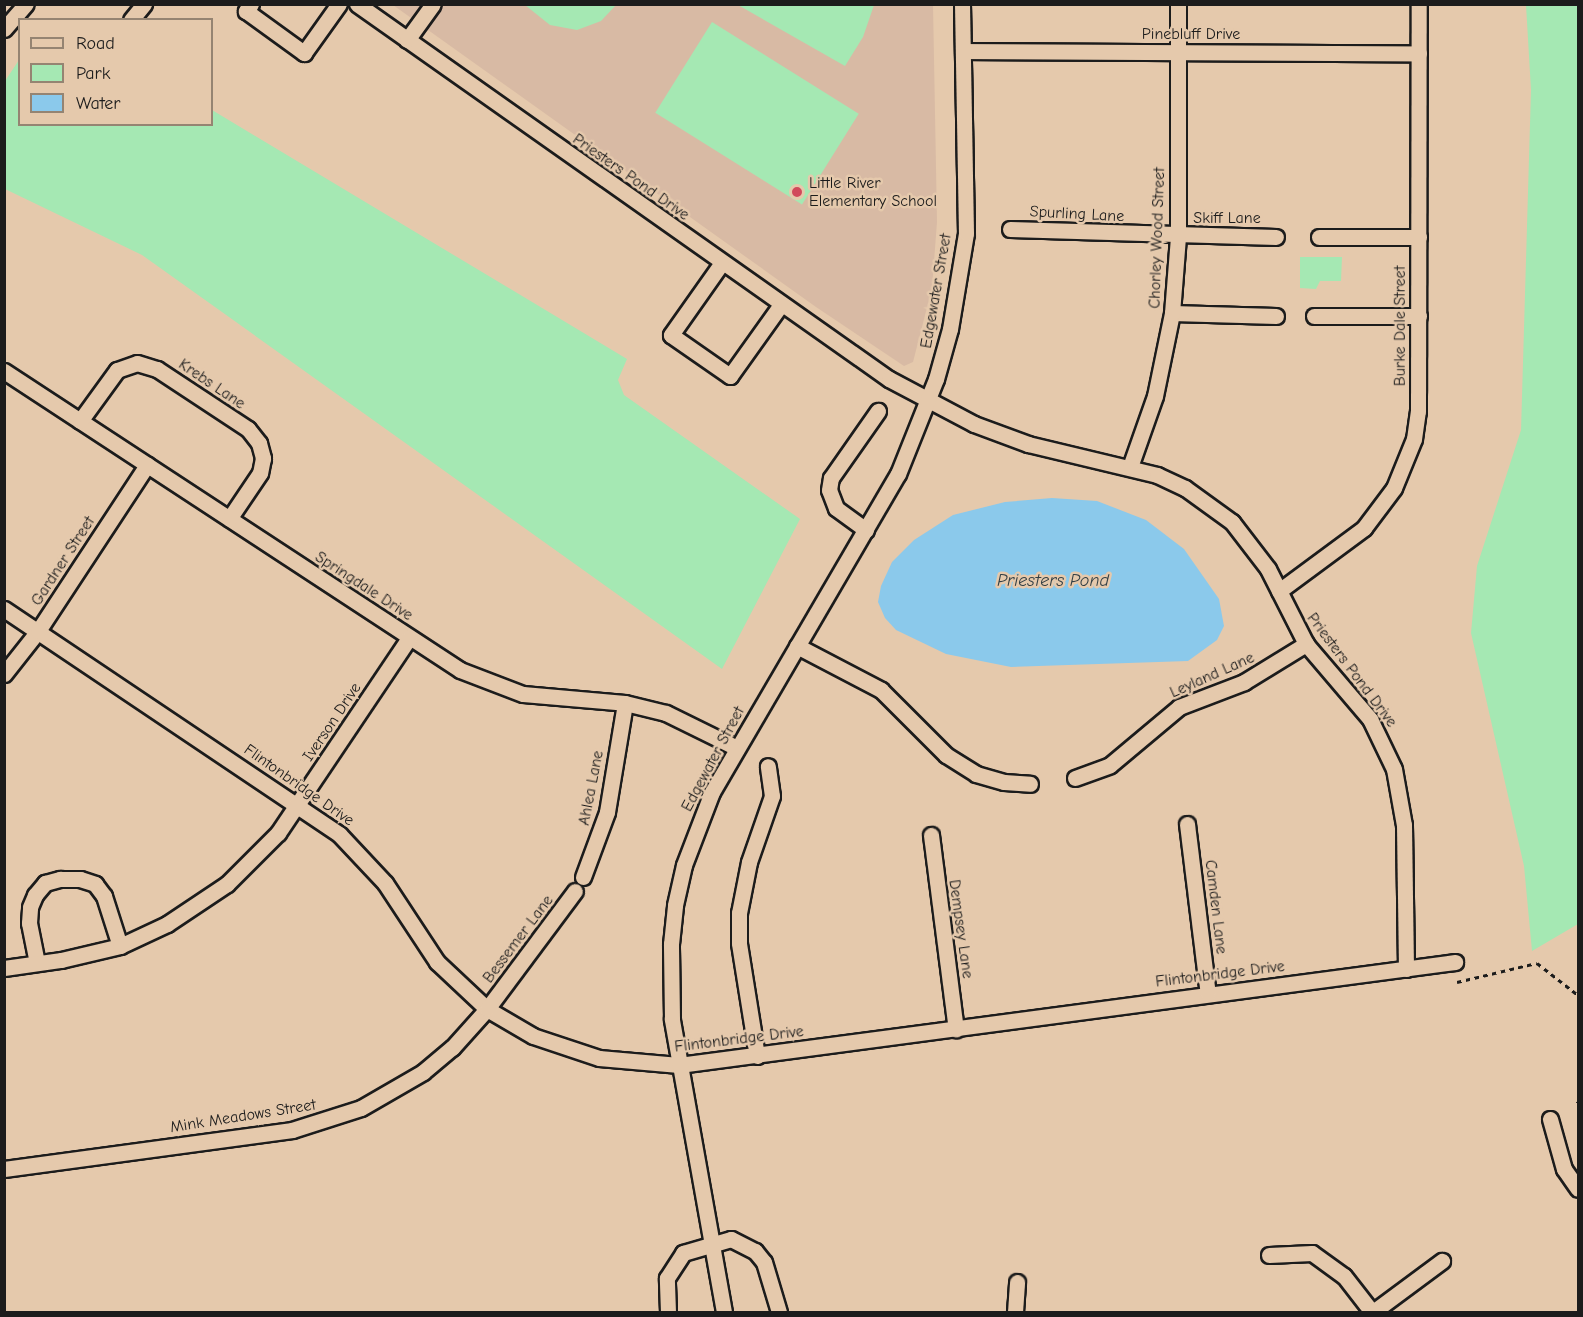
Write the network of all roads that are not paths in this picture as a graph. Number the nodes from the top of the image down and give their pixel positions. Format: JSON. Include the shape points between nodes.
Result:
{"nodes":[{"id":1,"x":26,"y":4,"type":"edge"},
{"id":2,"x":144,"y":4,"type":"edge"},
{"id":3,"x":251,"y":4,"type":"edge"},
{"id":4,"x":339,"y":4,"type":"edge"},
{"id":5,"x":357,"y":4,"type":"edge"},
{"id":6,"x":433,"y":4,"type":"edge"},
{"id":7,"x":962,"y":4,"type":"edge"},
{"id":8,"x":1178,"y":4,"type":"edge"},
{"id":9,"x":1419,"y":4,"type":"edge"},
{"id":10,"x":133,"y":18,"type":"edge"},
{"id":11,"x":4,"y":29,"type":"edge"},
{"id":12,"x":407,"y":40,"type":"junction"},
{"id":13,"x":964,"y":51,"type":"junction"},
{"id":14,"x":1178,"y":52,"type":"junction"},
{"id":15,"x":1419,"y":53,"type":"junction"},
{"id":16,"x":1010,"y":229,"type":"dead end"},
{"id":17,"x":1178,"y":236,"type":"junction"},
{"id":18,"x":1276,"y":237,"type":"dead end"},
{"id":19,"x":1319,"y":237,"type":"dead end"},
{"id":20,"x":1419,"y":237,"type":"junction"},
{"id":21,"x":722,"y":264,"type":"junction"},
{"id":22,"x":780,"y":306,"type":"junction"},
{"id":23,"x":1172,"y":313,"type":"junction"},
{"id":24,"x":1275,"y":316,"type":"dead end"},
{"id":25,"x":1314,"y":316,"type":"dead end"},
{"id":26,"x":1419,"y":316,"type":"junction"},
{"id":27,"x":4,"y":371,"type":"edge"},
{"id":28,"x":928,"y":402,"type":"junction"},
{"id":29,"x":879,"y":411,"type":"dead end"},
{"id":30,"x":80,"y":421,"type":"junction"},
{"id":31,"x":147,"y":465,"type":"junction"},
{"id":32,"x":1130,"y":467,"type":"junction"},
{"id":33,"x":229,"y":519,"type":"junction"},
{"id":34,"x":866,"y":530,"type":"junction"},
{"id":35,"x":1280,"y":591,"type":"junction"},
{"id":36,"x":4,"y":609,"type":"edge"},
{"id":37,"x":38,"y":631,"type":"junction"},
{"id":38,"x":409,"y":638,"type":"junction"},
{"id":39,"x":1306,"y":644,"type":"junction"},
{"id":40,"x":797,"y":646,"type":"junction"},
{"id":41,"x":4,"y":674,"type":"edge"},
{"id":42,"x":625,"y":703,"type":"junction"},
{"id":43,"x":737,"y":748,"type":"junction"},
{"id":44,"x":768,"y":766,"type":"dead end"},
{"id":45,"x":1076,"y":778,"type":"dead end"},
{"id":46,"x":1030,"y":784,"type":"dead end"},
{"id":47,"x":299,"y":804,"type":"junction"},
{"id":48,"x":1187,"y":824,"type":"dead end"},
{"id":49,"x":931,"y":835,"type":"dead end"},
{"id":50,"x":583,"y":877,"type":"dead end"},
{"id":51,"x":576,"y":891,"type":"dead end"},
{"id":52,"x":120,"y":946,"type":"junction"},
{"id":53,"x":1455,"y":962,"type":"dead end"},
{"id":54,"x":37,"y":963,"type":"junction"},
{"id":55,"x":4,"y":968,"type":"edge"},
{"id":56,"x":1406,"y":969,"type":"junction"},
{"id":57,"x":1208,"y":994,"type":"junction"},
{"id":58,"x":487,"y":1008,"type":"junction"},
{"id":59,"x":956,"y":1029,"type":"junction"},
{"id":60,"x":757,"y":1056,"type":"junction"},
{"id":61,"x":680,"y":1065,"type":"junction"},
{"id":62,"x":1550,"y":1119,"type":"dead end"},
{"id":63,"x":4,"y":1169,"type":"edge"},
{"id":64,"x":1578,"y":1189,"type":"edge"},
{"id":65,"x":711,"y":1243,"type":"junction"},
{"id":66,"x":1269,"y":1255,"type":"dead end"},
{"id":67,"x":1442,"y":1261,"type":"dead end"},
{"id":68,"x":1017,"y":1282,"type":"dead end"},
{"id":69,"x":668,"y":1312,"type":"edge"},
{"id":70,"x":724,"y":1312,"type":"edge"},
{"id":71,"x":779,"y":1312,"type":"edge"},
{"id":72,"x":1016,"y":1312,"type":"edge"},
{"id":73,"x":1372,"y":1312,"type":"edge"}],
"edges":[{"from":1,"to":11,"type":"street"},
{"from":2,"to":10,"type":"street"},
{"from":3,"to":4,"type":"street","via":[[246,11],[304,53]]},
{"from":5,"to":12,"type":"street","name":"Priesters Pond Drive"},
{"from":6,"to":12,"type":"street"},
{"from":7,"to":13,"type":"street","name":"Edgewater Street"},
{"from":8,"to":14,"type":"street","name":"Chorley Wood Street"},
{"from":9,"to":15,"type":"street","name":"Burke Dale Street"},
{"from":12,"to":21,"type":"street","name":"Priesters Pond Drive"},
{"from":13,"to":14,"type":"street","name":"Pinebluff Drive"},
{"from":13,"to":28,"type":"street","name":"Edgewater Street","via":[[966,233],[950,329]]},
{"from":14,"to":15,"type":"street","name":"Pinebluff Drive"},
{"from":14,"to":17,"type":"street","name":"Chorley Wood Street"},
{"from":15,"to":20,"type":"street","name":"Burke Dale Street"},
{"from":16,"to":17,"type":"street","name":"Spurling Lane"},
{"from":17,"to":18,"type":"street","name":"Skiff Lane"},
{"from":17,"to":23,"type":"street","name":"Chorley Wood Street"},
{"from":19,"to":20,"type":"street"},
{"from":20,"to":26,"type":"street","name":"Burke Dale Street"},
{"from":21,"to":22,"type":"street","name":"Priesters Pond Drive"},
{"from":21,"to":22,"type":"street","via":[[671,335],[730,376]]},
{"from":22,"to":28,"type":"street","name":"Priesters Pond Drive"},
{"from":23,"to":24,"type":"street"},
{"from":23,"to":32,"type":"street","name":"Chorley Wood Street","via":[[1155,396]]},
{"from":25,"to":26,"type":"street"},
{"from":26,"to":35,"type":"street","name":"Burke Dale Street","via":[[1418,411],[1409,455],[1394,488],[1364,528]]},
{"from":27,"to":30,"type":"street","name":"Springdale Drive"},
{"from":28,"to":32,"type":"street","name":"Priesters Pond Drive","via":[[1028,444]]},
{"from":28,"to":34,"type":"street","name":"Edgewater Street","via":[[897,474]]},
{"from":29,"to":34,"type":"street","via":[[831,478],[829,490],[836,508]]},
{"from":30,"to":31,"type":"street","name":"Springdale Drive"},
{"from":30,"to":33,"type":"street","name":"Krebs Lane","via":[[117,370],[147,364],[166,375],[248,429],[260,443],[260,472]]},
{"from":31,"to":33,"type":"street","name":"Springdale Drive"},
{"from":31,"to":37,"type":"street","name":"Gardner Street"},
{"from":32,"to":35,"type":"street","name":"Priesters Pond Drive","via":[[1185,488],[1210,504],[1251,543]]},
{"from":33,"to":38,"type":"street","name":"Springdale Drive"},
{"from":34,"to":40,"type":"street","name":"Edgewater Street"},
{"from":35,"to":39,"type":"street","name":"Priesters Pond Drive"},
{"from":36,"to":37,"type":"street","name":"Flintonbridge Drive"},
{"from":37,"to":41,"type":"street","name":"Gardner Street"},
{"from":37,"to":47,"type":"street","name":"Flintonbridge Drive"},
{"from":38,"to":42,"type":"street","name":"Springdale Drive","via":[[459,670],[523,694]]},
{"from":38,"to":47,"type":"street","name":"Iverson Drive"},
{"from":39,"to":45,"type":"street","name":"Leyland Lane","via":[[1244,681],[1179,707],[1110,765]]},
{"from":39,"to":56,"type":"street","name":"Priesters Pond Drive","via":[[1370,719],[1394,769],[1404,825]]},
{"from":40,"to":43,"type":"street","name":"Edgewater Street"},
{"from":40,"to":46,"type":"street","via":[[881,690],[946,755],[976,774]]},
{"from":42,"to":43,"type":"street","name":"Springdale Drive","via":[[694,725]]},
{"from":42,"to":50,"type":"street","name":"Ahlea Lane","via":[[607,812]]},
{"from":43,"to":61,"type":"street","name":"Edgewater Street","via":[[697,828],[675,905],[670,984]]},
{"from":44,"to":60,"type":"street","via":[[772,796],[749,862],[739,913],[739,943]]},
{"from":47,"to":52,"type":"street","name":"Iverson Drive","via":[[272,840],[227,884],[167,924]]},
{"from":47,"to":58,"type":"street","name":"Flintonbridge Drive","via":[[364,858],[437,962]]},
{"from":48,"to":57,"type":"street","name":"Camden Lane"},
{"from":49,"to":59,"type":"street","name":"Dempsey Lane"},
{"from":51,"to":58,"type":"street","name":"Bessemer Lane"},
{"from":52,"to":54,"type":"street","name":"Iverson Drive"},
{"from":52,"to":54,"type":"street","via":[[104,896],[95,884],[60,879],[45,883],[30,907],[28,923]]},
{"from":53,"to":56,"type":"street","name":"Flintonbridge Drive"},
{"from":54,"to":55,"type":"street","name":"Iverson Drive"},
{"from":56,"to":57,"type":"street","name":"Flintonbridge Drive"},
{"from":57,"to":59,"type":"street","name":"Flintonbridge Drive"},
{"from":58,"to":61,"type":"street","name":"Flintonbridge Drive","via":[[533,1036],[566,1049],[634,1064]]},
{"from":58,"to":63,"type":"street","name":"Mink Meadows Street","via":[[423,1072],[361,1108],[325,1121],[292,1130]]},
{"from":59,"to":60,"type":"street","name":"Flintonbridge Drive"},
{"from":60,"to":61,"type":"street","name":"Flintonbridge Drive"},
{"from":61,"to":65,"type":"street","name":"Edgewater Street"},
{"from":62,"to":64,"type":"street","via":[[1564,1169]]},
{"from":65,"to":69,"type":"street","via":[[689,1248],[674,1263],[665,1292]]},
{"from":65,"to":70,"type":"street","name":"Edgewater Street"},
{"from":65,"to":71,"type":"street","via":[[731,1239],[755,1251],[770,1273]]},
{"from":66,"to":73,"type":"street","via":[[1312,1253],[1344,1276]]},
{"from":67,"to":73,"type":"street"},
{"from":68,"to":72,"type":"street"}]}
